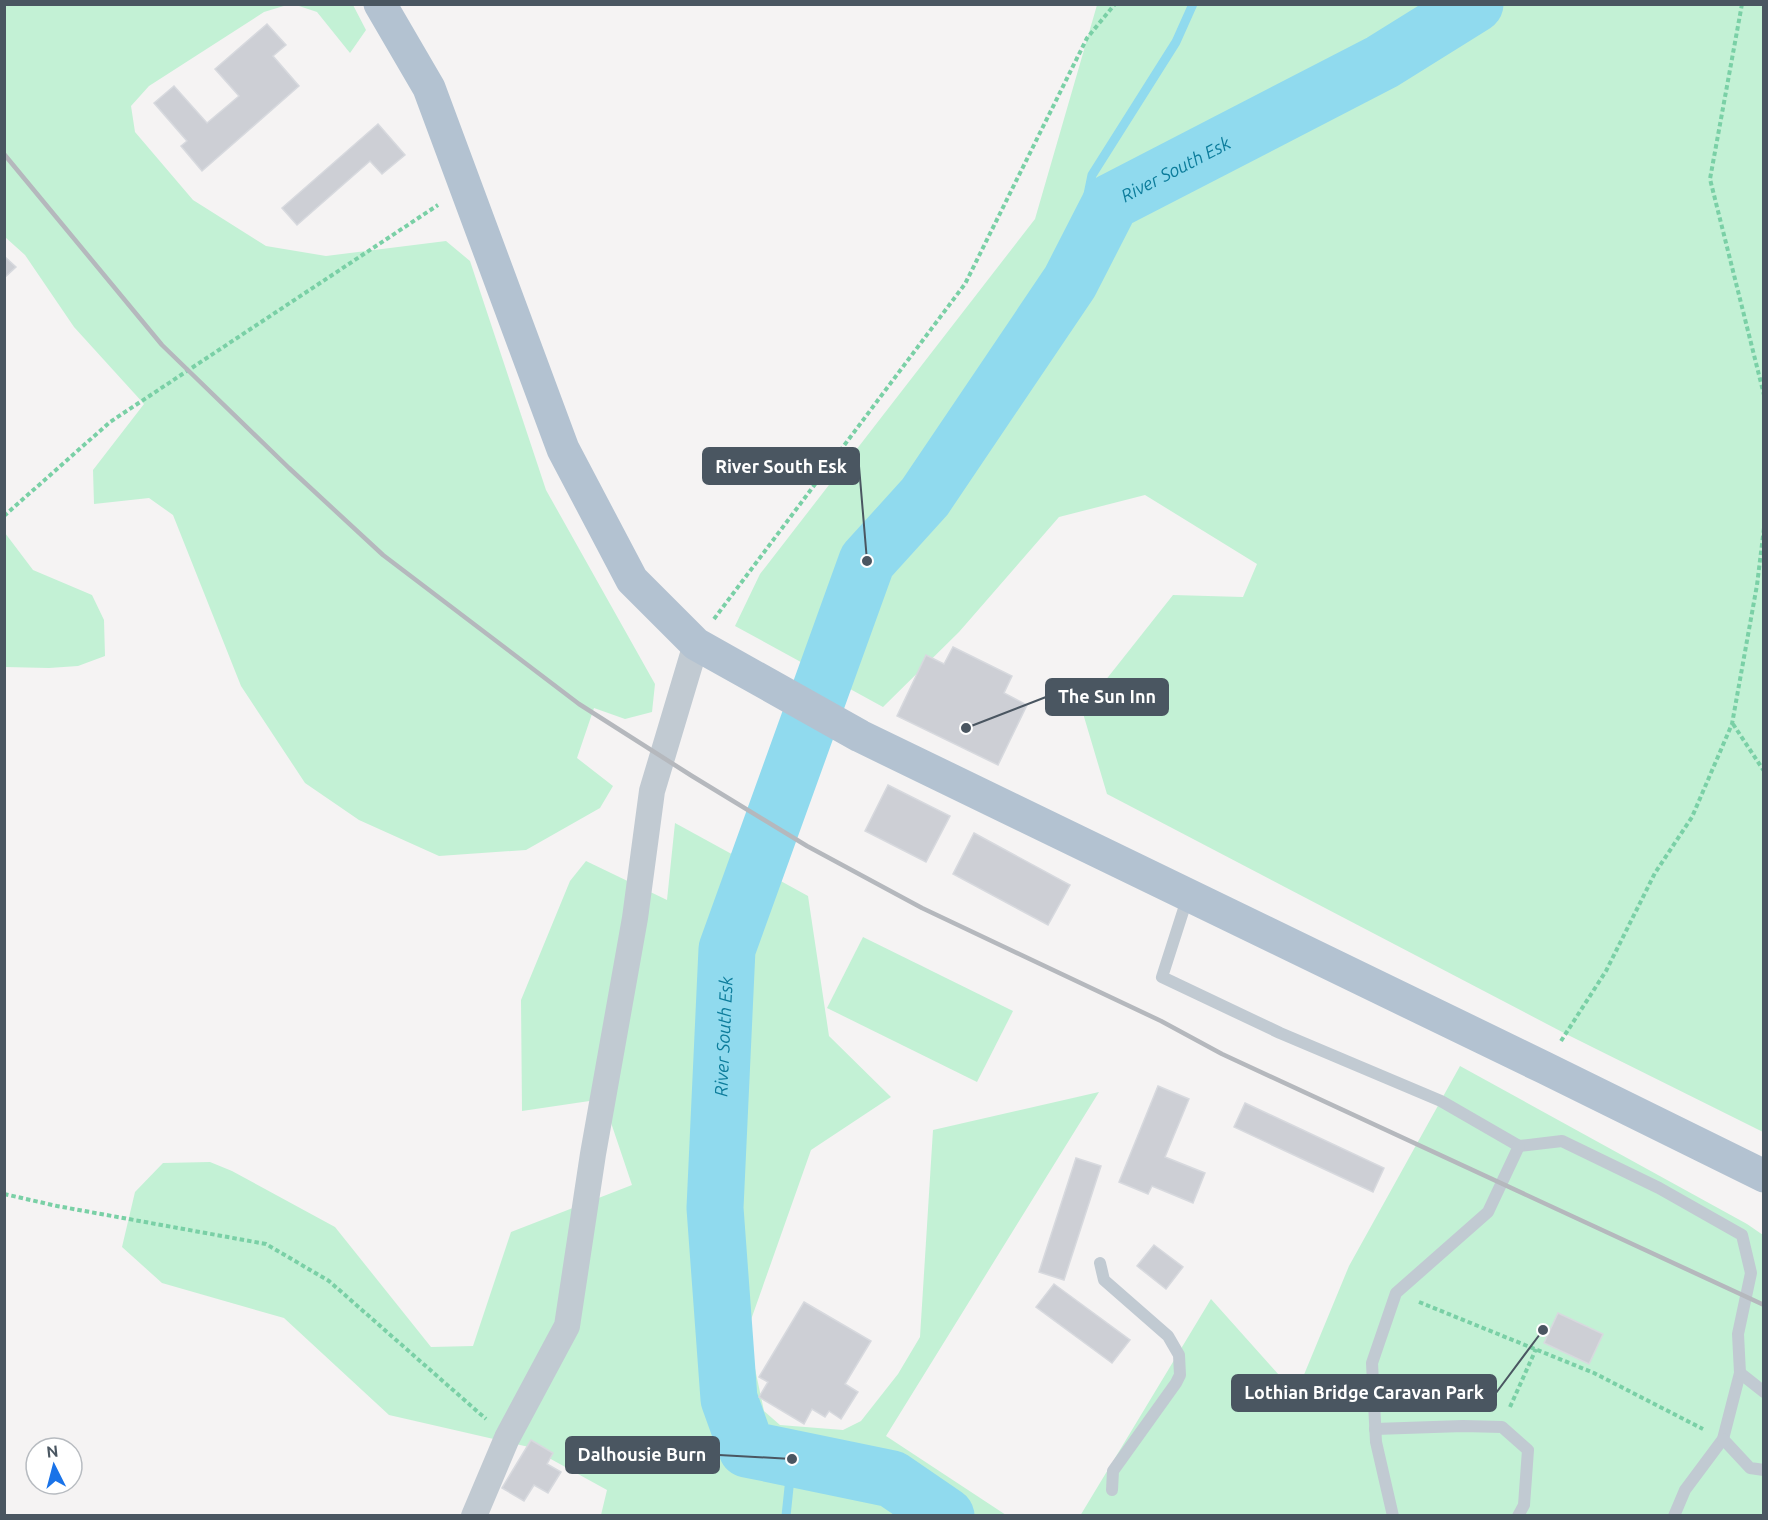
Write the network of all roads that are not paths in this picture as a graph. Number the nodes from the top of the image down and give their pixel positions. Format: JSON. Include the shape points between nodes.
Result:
{"nodes":[{"id":1,"x":380,"y":4,"type":"edge"},
{"id":2,"x":696,"y":644,"type":"junction"},
{"id":3,"x":1189,"y":895,"type":"junction"},
{"id":4,"x":1519,"y":1146,"type":"junction"},
{"id":5,"x":1764,"y":1176,"type":"edge"},
{"id":6,"x":1100,"y":1263,"type":"dead end"},
{"id":7,"x":1740,"y":1373,"type":"junction"},
{"id":8,"x":1764,"y":1392,"type":"edge"},
{"id":9,"x":1375,"y":1430,"type":"junction"},
{"id":10,"x":1723,"y":1439,"type":"junction"},
{"id":11,"x":1764,"y":1470,"type":"edge"},
{"id":12,"x":1112,"y":1490,"type":"dead end"},
{"id":13,"x":474,"y":1515,"type":"edge"},
{"id":14,"x":1394,"y":1515,"type":"edge"},
{"id":15,"x":1518,"y":1515,"type":"edge"},
{"id":16,"x":1674,"y":1515,"type":"edge"}],
"edges":[{"from":1,"to":2,"type":"main road","via":[[429,88],[563,449],[632,580]]},
{"from":2,"to":3,"type":"main road","via":[[860,736]]},
{"from":2,"to":13,"type":"street","via":[[652,791],[635,918],[567,1326],[507,1438]]},
{"from":3,"to":4,"type":"lane","via":[[1162,977],[1280,1033],[1441,1101]]},
{"from":3,"to":5,"type":"main road"},
{"from":4,"to":7,"type":"lane","via":[[1562,1141],[1659,1188],[1742,1235],[1751,1273],[1738,1334]]},
{"from":4,"to":9,"type":"lane","via":[[1488,1212],[1396,1293],[1372,1363]]},
{"from":6,"to":12,"type":"lane","via":[[1104,1280],[1168,1336],[1179,1355],[1180,1375],[1113,1471]]},
{"from":7,"to":8,"type":"lane"},
{"from":7,"to":10,"type":"lane"},
{"from":9,"to":14,"type":"lane"},
{"from":9,"to":15,"type":"lane","via":[[1502,1427],[1528,1450],[1524,1505]]},
{"from":10,"to":11,"type":"lane","via":[[1750,1468]]},
{"from":10,"to":16,"type":"lane","via":[[1685,1491]]}]}
